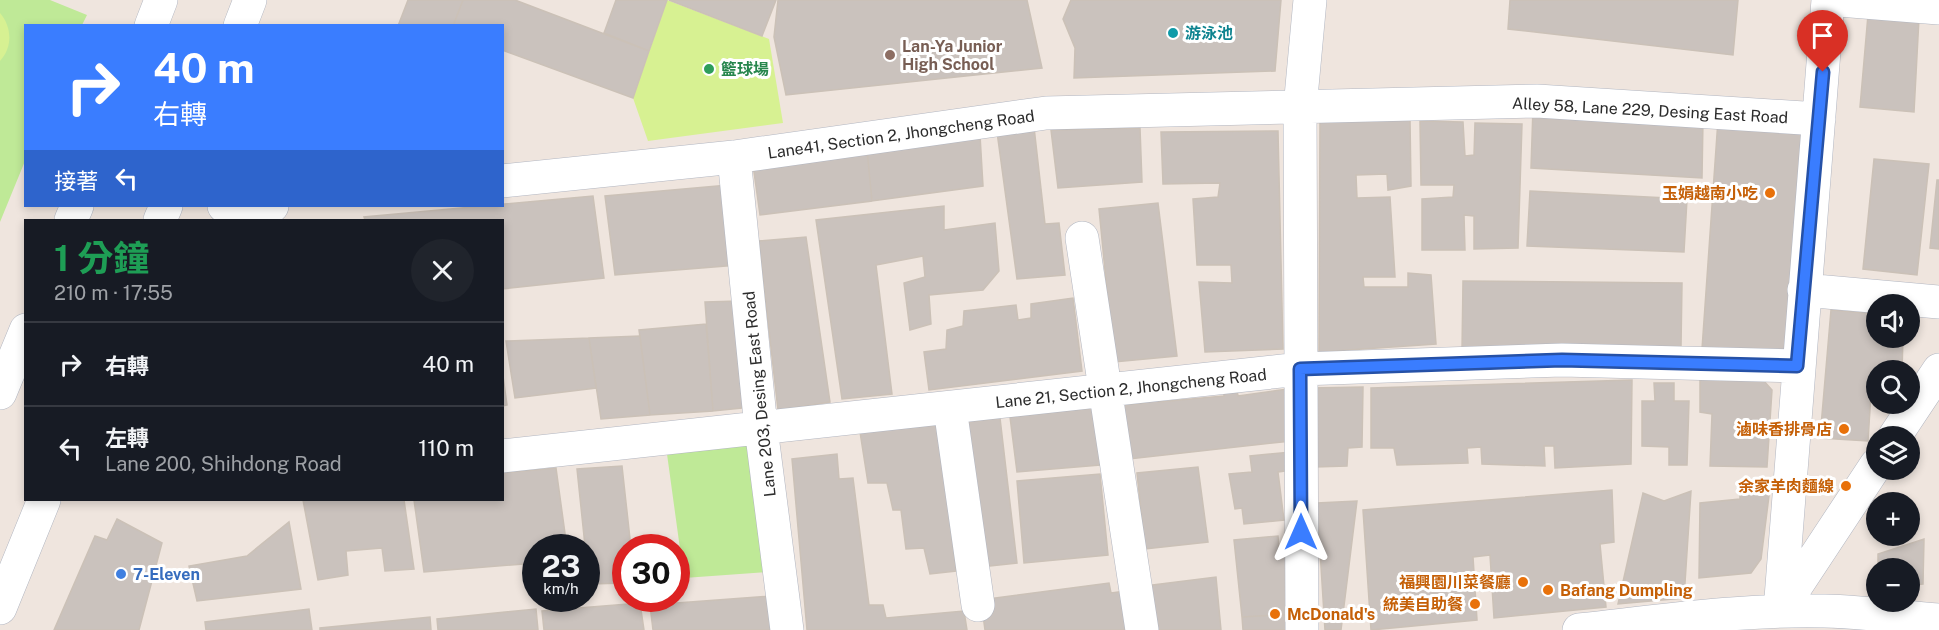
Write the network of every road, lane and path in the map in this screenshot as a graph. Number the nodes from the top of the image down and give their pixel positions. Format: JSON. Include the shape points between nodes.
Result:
{"nodes":[{"id":1,"x":250,"y":0,"type":"edge"},
{"id":2,"x":1310,"y":0,"type":"edge"},
{"id":3,"x":1828,"y":0,"type":"edge"},
{"id":4,"x":1839,"y":0,"type":"edge"},
{"id":5,"x":1939,"y":8,"type":"edge"},
{"id":6,"x":241,"y":24,"type":"edge"},
{"id":7,"x":1300,"y":108,"type":"junction"},
{"id":8,"x":1820,"y":119,"type":"junction"},
{"id":9,"x":734,"y":157,"type":"junction"},
{"id":10,"x":504,"y":182,"type":"edge"},
{"id":11,"x":238,"y":207,"type":"edge"},
{"id":12,"x":262,"y":207,"type":"edge"},
{"id":13,"x":1082,"y":238,"type":"dead end"},
{"id":14,"x":1804,"y":290,"type":"junction"},
{"id":15,"x":1939,"y":302,"type":"edge"},
{"id":16,"x":24,"y":334,"type":"edge"},
{"id":17,"x":1797,"y":366,"type":"junction"},
{"id":18,"x":1300,"y":369,"type":"junction"},
{"id":19,"x":1939,"y":370,"type":"edge"},
{"id":20,"x":2,"y":384,"type":"edge"},
{"id":21,"x":1103,"y":391,"type":"junction"},
{"id":22,"x":950,"y":408,"type":"junction"},
{"id":23,"x":1902,"y":426,"type":"edge"},
{"id":24,"x":761,"y":428,"type":"junction"},
{"id":25,"x":504,"y":456,"type":"edge"},
{"id":26,"x":1866,"y":480,"type":"edge"},
{"id":27,"x":44,"y":501,"type":"edge"},
{"id":28,"x":978,"y":605,"type":"dead end"},
{"id":29,"x":0,"y":608,"type":"edge"},
{"id":30,"x":1771,"y":621,"type":"edge"},
{"id":31,"x":1935,"y":623,"type":"edge"},
{"id":32,"x":787,"y":630,"type":"edge"},
{"id":33,"x":1142,"y":630,"type":"edge"},
{"id":34,"x":1302,"y":630,"type":"edge"},
{"id":35,"x":1579,"y":630,"type":"edge"}],
"edges":[{"from":1,"to":6,"type":"street"},
{"from":2,"to":7,"type":"street"},
{"from":3,"to":8,"type":"street"},
{"from":4,"to":5,"type":"street"},
{"from":7,"to":8,"type":"street","name":"Alley 58, Lane 229, Desing East Road","via":[[1537,100]]},
{"from":7,"to":9,"type":"street","name":"Lane41, Section 2, Jhongcheng Road","via":[[1046,113]]},
{"from":7,"to":18,"type":"street"},
{"from":8,"to":14,"type":"street"},
{"from":9,"to":10,"type":"street","name":"Lane41, Section 2, Jhongcheng Road"},
{"from":9,"to":24,"type":"street","name":"Lane 203, Desing East Road"},
{"from":11,"to":12,"type":"street"},
{"from":13,"to":21,"type":"street"},
{"from":14,"to":15,"type":"street"},
{"from":14,"to":17,"type":"street"},
{"from":16,"to":20,"type":"street"},
{"from":17,"to":18,"type":"street","name":"Lane 21, Section 2, Jhongcheng Road","via":[[1562,360]]},
{"from":17,"to":30,"type":"street"},
{"from":18,"to":21,"type":"street","name":"Lane 21, Section 2, Jhongcheng Road"},
{"from":18,"to":34,"type":"street"},
{"from":19,"to":23,"type":"street"},
{"from":21,"to":22,"type":"street","name":"Lane 21, Section 2, Jhongcheng Road"},
{"from":21,"to":33,"type":"street"},
{"from":22,"to":24,"type":"street","name":"Lane 21, Section 2, Jhongcheng Road"},
{"from":22,"to":28,"type":"street"},
{"from":24,"to":25,"type":"street","name":"Lane 21, Section 2, Jhongcheng Road"},
{"from":24,"to":32,"type":"street","name":"Lane 203, Desing East Road"},
{"from":26,"to":30,"type":"street"},
{"from":27,"to":29,"type":"street"},
{"from":30,"to":31,"type":"street","via":[[1826,611]]},
{"from":30,"to":35,"type":"street","via":[[1724,613]]}]}
